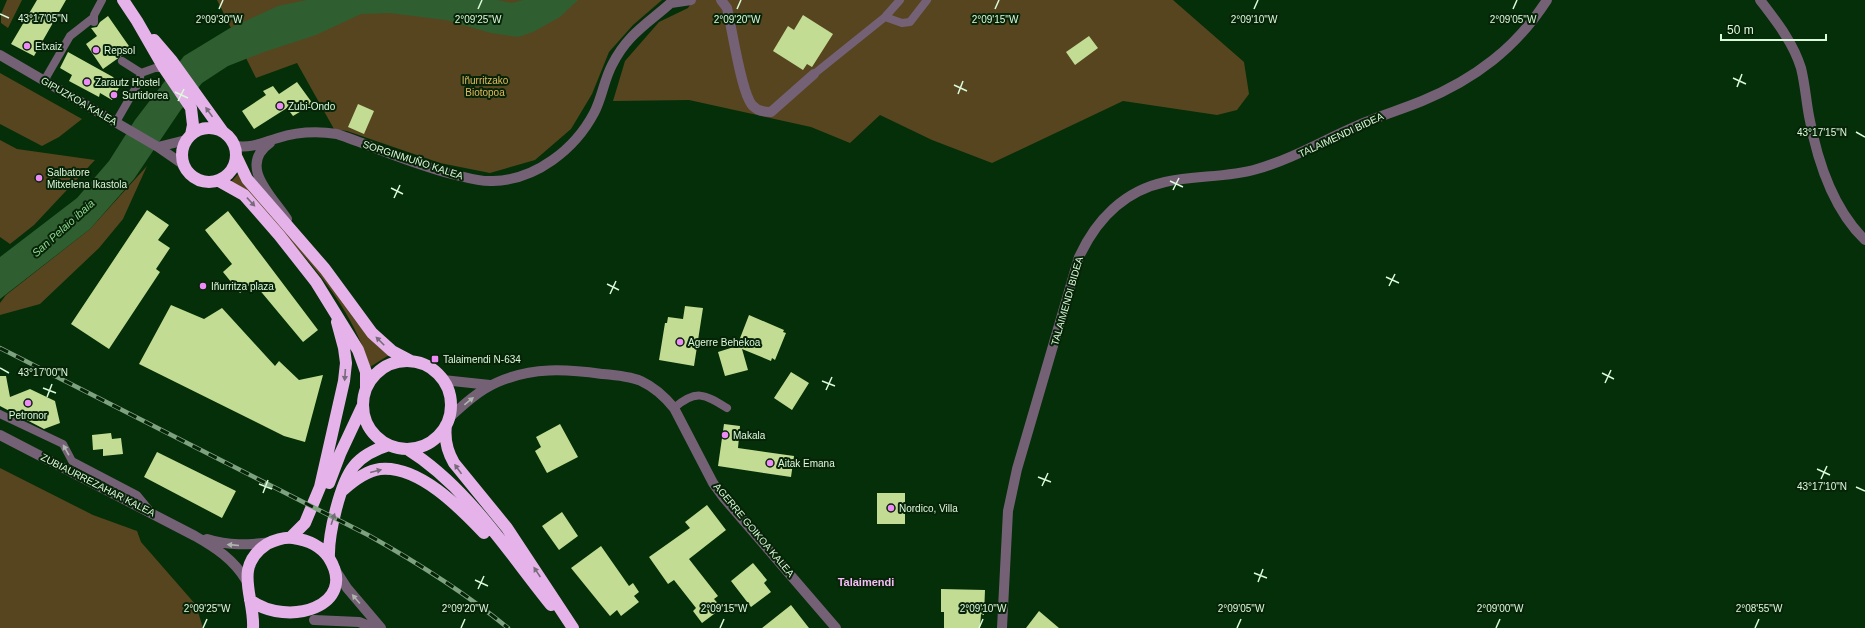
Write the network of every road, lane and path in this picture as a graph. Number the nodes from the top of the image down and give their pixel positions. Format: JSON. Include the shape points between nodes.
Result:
{"nodes":[{"id":1,"x":102,"y":0,"type":"edge"},
{"id":2,"x":122,"y":0,"type":"edge"},
{"id":3,"x":691,"y":0,"type":"edge"},
{"id":4,"x":721,"y":0,"type":"edge"},
{"id":5,"x":900,"y":0,"type":"edge"},
{"id":6,"x":927,"y":0,"type":"edge"},
{"id":7,"x":1547,"y":0,"type":"edge"},
{"id":8,"x":1760,"y":0,"type":"edge"},
{"id":9,"x":672,"y":1,"type":"edge"},
{"id":10,"x":885,"y":17,"type":"junction"},
{"id":11,"x":0,"y":55,"type":"edge"},
{"id":12,"x":122,"y":61,"type":"dead end"},
{"id":13,"x":167,"y":66,"type":"junction"},
{"id":14,"x":141,"y":73,"type":"junction"},
{"id":15,"x":814,"y":74,"type":"joint"},
{"id":16,"x":44,"y":81,"type":"junction"},
{"id":17,"x":192,"y":98,"type":"junction"},
{"id":18,"x":116,"y":122,"type":"junction"},
{"id":19,"x":223,"y":132,"type":"junction"},
{"id":20,"x":188,"y":138,"type":"junction"},
{"id":21,"x":277,"y":138,"type":"junction"},
{"id":22,"x":158,"y":147,"type":"junction"},
{"id":23,"x":236,"y":152,"type":"junction"},
{"id":24,"x":184,"y":166,"type":"junction"},
{"id":25,"x":219,"y":181,"type":"junction"},
{"id":26,"x":294,"y":231,"type":"junction"},
{"id":27,"x":1865,"y":240,"type":"edge"},
{"id":28,"x":333,"y":309,"type":"junction"},
{"id":29,"x":412,"y":361,"type":"junction"},
{"id":30,"x":443,"y":380,"type":"junction"},
{"id":31,"x":490,"y":385,"type":"junction"},
{"id":32,"x":366,"y":388,"type":"junction"},
{"id":33,"x":362,"y":406,"type":"junction"},
{"id":34,"x":674,"y":408,"type":"junction"},
{"id":35,"x":727,"y":408,"type":"dead end"},
{"id":36,"x":0,"y":414,"type":"edge"},
{"id":37,"x":448,"y":422,"type":"junction"},
{"id":38,"x":0,"y":435,"type":"edge"},
{"id":39,"x":388,"y":445,"type":"junction"},
{"id":40,"x":407,"y":450,"type":"junction"},
{"id":41,"x":343,"y":490,"type":"junction"},
{"id":42,"x":152,"y":513,"type":"junction"},
{"id":43,"x":305,"y":524,"type":"junction"},
{"id":44,"x":195,"y":536,"type":"junction"},
{"id":45,"x":291,"y":537,"type":"junction"},
{"id":46,"x":272,"y":542,"type":"junction"},
{"id":47,"x":503,"y":545,"type":"junction"},
{"id":48,"x":331,"y":563,"type":"junction"},
{"id":49,"x":246,"y":580,"type":"junction"},
{"id":50,"x":250,"y":600,"type":"junction"},
{"id":51,"x":310,"y":622,"type":"joint"},
{"id":52,"x":274,"y":623,"type":"dead end"},
{"id":53,"x":253,"y":628,"type":"edge"},
{"id":54,"x":374,"y":628,"type":"edge"},
{"id":55,"x":381,"y":628,"type":"edge"},
{"id":56,"x":569,"y":628,"type":"edge"},
{"id":57,"x":573,"y":628,"type":"edge"},
{"id":58,"x":836,"y":628,"type":"edge"},
{"id":59,"x":1002,"y":628,"type":"edge"}],
"edges":[{"from":1,"to":16,"type":"lane","via":[[93,20],[70,36]]},
{"from":2,"to":13,"type":"highway"},
{"from":3,"to":9,"type":"street"},
{"from":4,"to":15,"type":"street","via":[[727,8],[745,94],[756,108],[772,112]]},
{"from":5,"to":10,"type":"lane"},
{"from":6,"to":10,"type":"lane","via":[[910,22],[902,23]]},
{"from":7,"to":59,"type":"street","name":"TALAIMENDI BIDEA","via":[[1526,28],[1496,59],[1443,91],[1354,126],[1299,154],[1258,169],[1151,186],[1130,196],[1112,209],[1096,226],[1079,257],[1017,469],[1008,511]]},
{"from":8,"to":27,"type":"street","via":[[1795,54],[1802,74],[1815,150],[1825,176],[1839,205]]},
{"from":9,"to":21,"type":"street","name":"SORGINMUÑO KALEA","via":[[632,35],[618,53],[594,112],[573,143],[553,161],[529,173],[494,181],[468,178],[439,171],[338,134],[316,132]]},
{"from":10,"to":15,"type":"lane"},
{"from":11,"to":16,"type":"street","name":"GIPUZKOA KALEA"},
{"from":12,"to":14,"type":"lane"},
{"from":13,"to":14,"type":"lane"},
{"from":13,"to":17,"type":"highway"},
{"from":14,"to":18,"type":"lane","via":[[139,82]]},
{"from":16,"to":18,"type":"street","name":"GIPUZKOA KALEA"},
{"from":19,"to":17,"type":"highway","one_way":true},
{"from":17,"to":20,"type":"highway","via":[[193,114]]},
{"from":18,"to":22,"type":"street","name":"GIPUZKOA KALEA"},
{"from":19,"to":20,"type":"highway","via":[[206,128]]},
{"from":19,"to":23,"type":"highway"},
{"from":20,"to":22,"type":"street"},
{"from":20,"to":24,"type":"highway","via":[[182,157]]},
{"from":21,"to":23,"type":"street","name":"SORGINMUÑO KALEA"},
{"from":21,"to":26,"type":"street","via":[[268,144],[257,159],[258,176]]},
{"from":22,"to":24,"type":"street","name":"GIPUZKOA KALEA"},
{"from":23,"to":25,"type":"highway","via":[[233,170]]},
{"from":23,"to":26,"type":"highway","via":[[247,178]]},
{"from":24,"to":25,"type":"highway","via":[[188,173],[202,181]]},
{"from":25,"to":28,"type":"highway","one_way":true,"via":[[244,195],[255,206],[316,282]]},
{"from":29,"to":26,"type":"highway","one_way":true,"via":[[392,351],[372,333]]},
{"from":28,"to":32,"type":"highway","via":[[358,350],[366,372]]},
{"from":28,"to":43,"type":"highway","one_way":true,"via":[[344,348],[344,381],[325,472]]},
{"from":29,"to":30,"type":"highway","via":[[430,367]]},
{"from":29,"to":32,"type":"highway","via":[[398,362],[385,367],[374,376]]},
{"from":30,"to":31,"type":"street"},
{"from":30,"to":37,"type":"highway","via":[[449,392],[451,405]]},
{"from":31,"to":34,"type":"street","name":"AGERRE GOIKOA KALEA","via":[[525,372],[547,370],[571,370],[630,377],[650,386]]},
{"from":37,"to":31,"type":"street","one_way":true,"via":[[474,396]]},
{"from":32,"to":33,"type":"highway"},
{"from":33,"to":39,"type":"highway","via":[[364,418],[370,429],[378,439]]},
{"from":33,"to":43,"type":"highway","via":[[321,501]]},
{"from":34,"to":35,"type":"lane","via":[[686,398],[696,395],[708,396]]},
{"from":34,"to":58,"type":"street","name":"AGERRE GOIKOA KALEA","via":[[713,483],[724,498]]},
{"from":42,"to":36,"type":"lane","one_way":true,"via":[[137,495],[72,461],[63,444]]},
{"from":37,"to":40,"type":"highway","via":[[440,435],[430,443]]},
{"from":57,"to":37,"type":"highway","one_way":true,"via":[[507,528],[454,463],[447,451],[445,433]]},
{"from":38,"to":42,"type":"street","name":"ZUBIAURREZAHAR KALEA"},
{"from":39,"to":40,"type":"highway"},
{"from":39,"to":41,"type":"highway","via":[[362,458],[354,466]]},
{"from":40,"to":47,"type":"highway","via":[[433,466],[454,486]]},
{"from":41,"to":47,"type":"highway","one_way":true,"via":[[359,477],[380,469],[403,472],[448,498],[490,538]]},
{"from":48,"to":41,"type":"highway","one_way":true,"via":[[330,529]]},
{"from":42,"to":44,"type":"street","name":"ZUBIAURREZAHAR KALEA"},
{"from":43,"to":45,"type":"highway"},
{"from":46,"to":44,"type":"street","name":"ZUBIAURREZAHAR KALEA","one_way":true,"via":[[232,545]]},
{"from":44,"to":49,"type":"street","name":"ZUBIAURREZAHAR KALEA","via":[[224,554],[238,567]]},
{"from":45,"to":46,"type":"highway"},
{"from":45,"to":48,"type":"highway","via":[[306,540],[319,547]]},
{"from":46,"to":49,"type":"highway","via":[[254,557]]},
{"from":47,"to":56,"type":"highway"},
{"from":48,"to":51,"type":"highway","via":[[336,580],[335,592],[324,613]]},
{"from":55,"to":48,"type":"street","one_way":true,"via":[[347,588]]},
{"from":49,"to":50,"type":"highway"},
{"from":50,"to":52,"type":"highway","via":[[257,612]]},
{"from":50,"to":53,"type":"highway"},
{"from":51,"to":54,"type":"street","via":[[359,622]]}]}
